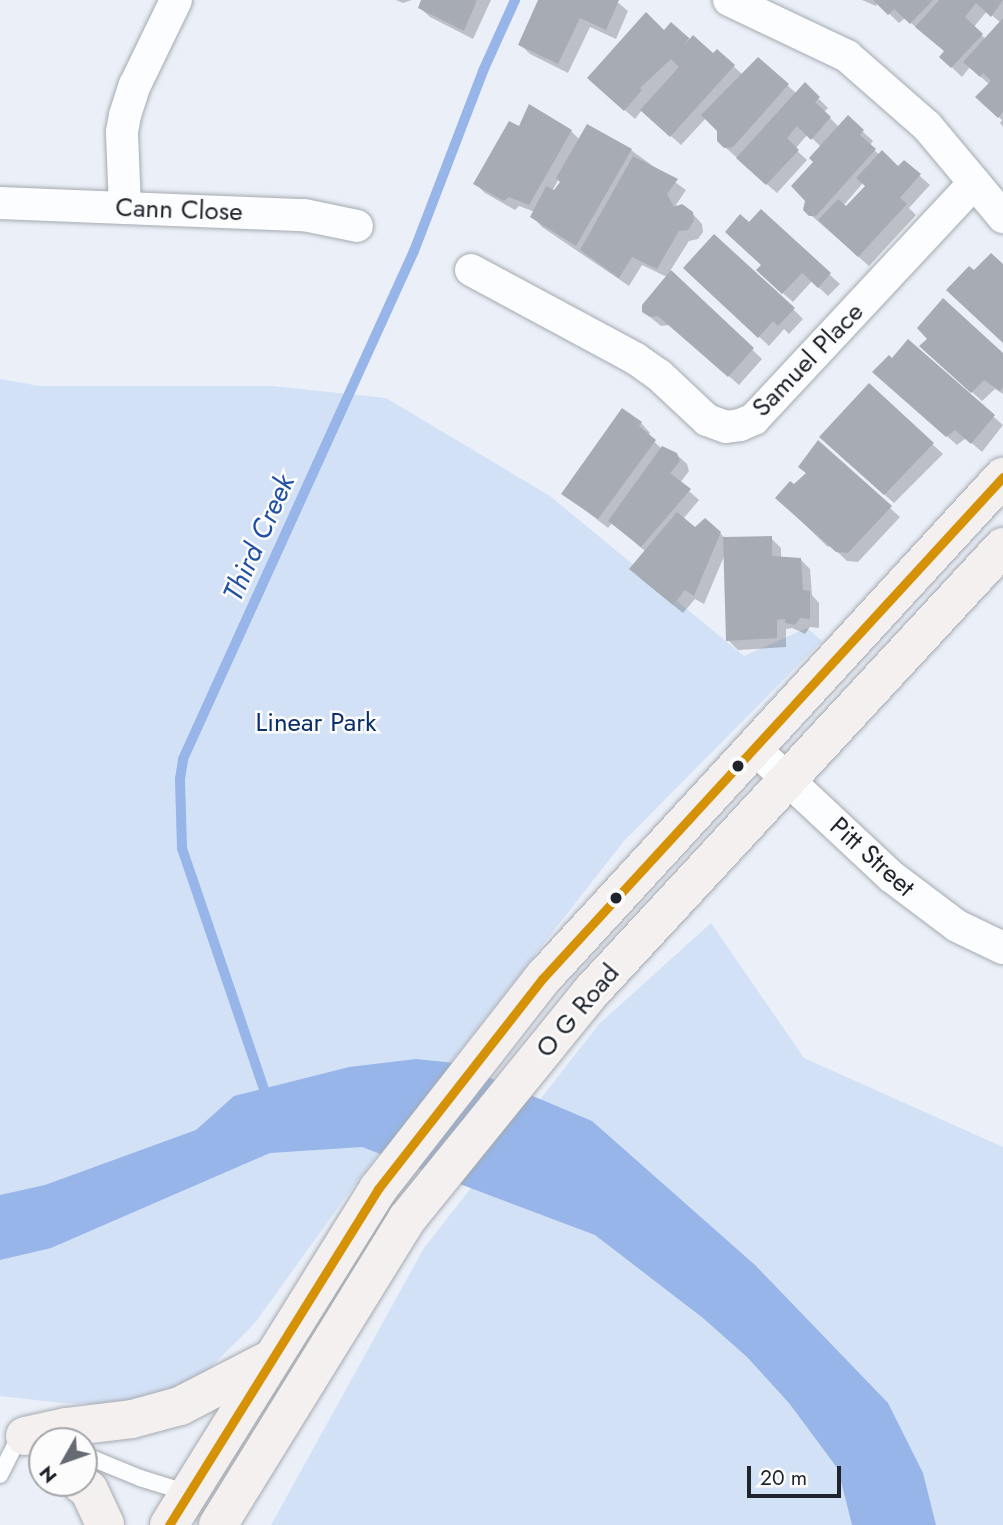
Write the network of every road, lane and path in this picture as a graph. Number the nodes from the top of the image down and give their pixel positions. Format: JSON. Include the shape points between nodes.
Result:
{"nodes":[{"id":1,"x":176,"y":0,"type":"edge"},
{"id":2,"x":729,"y":0,"type":"edge"},
{"id":3,"x":974,"y":183,"type":"junction"},
{"id":4,"x":0,"y":202,"type":"edge"},
{"id":5,"x":125,"y":208,"type":"junction"},
{"id":6,"x":1003,"y":217,"type":"edge"},
{"id":7,"x":357,"y":226,"type":"dead end"},
{"id":8,"x":471,"y":270,"type":"dead end"},
{"id":9,"x":1003,"y":477,"type":"edge"},
{"id":10,"x":1003,"y":547,"type":"edge"},
{"id":11,"x":754,"y":748,"type":"junction"},
{"id":12,"x":789,"y":780,"type":"junction"},
{"id":13,"x":1003,"y":948,"type":"edge"},
{"id":14,"x":272,"y":1359,"type":"junction"},
{"id":15,"x":27,"y":1439,"type":"edge"},
{"id":16,"x":98,"y":1463,"type":"edge"},
{"id":17,"x":0,"y":1475,"type":"edge"},
{"id":18,"x":92,"y":1497,"type":"edge"},
{"id":19,"x":179,"y":1509,"type":"edge"},
{"id":20,"x":223,"y":1516,"type":"edge"},
{"id":21,"x":105,"y":1525,"type":"edge"}],
"edges":[{"from":1,"to":5,"type":"street","via":[[125,115]]},
{"from":2,"to":3,"type":"street","via":[[847,56],[927,127]]},
{"from":3,"to":6,"type":"street"},
{"from":3,"to":8,"type":"street","name":"Samuel Place","via":[[754,419],[740,425],[726,427],[707,420],[636,359]]},
{"from":4,"to":5,"type":"street","name":"Cann Close"},
{"from":5,"to":7,"type":"street","name":"Cann Close","via":[[304,215]]},
{"from":9,"to":11,"type":"main road","name":"O G Road"},
{"from":10,"to":12,"type":"main road","name":"O G Road"},
{"from":11,"to":12,"type":"street","name":"Pitt Street"},
{"from":11,"to":14,"type":"main road","name":"O G Road","via":[[542,979],[378,1189]]},
{"from":12,"to":13,"type":"street","name":"Pitt Street","via":[[926,904],[957,926]]},
{"from":12,"to":20,"type":"main road","name":"O G Road","via":[[579,1007],[407,1219]]},
{"from":14,"to":15,"type":"main road","via":[[180,1406],[132,1419],[65,1427]]},
{"from":14,"to":19,"type":"main road","name":"O G Road"},
{"from":15,"to":17,"type":"lane"},
{"from":16,"to":19,"type":"lane"},
{"from":18,"to":21,"type":"main road"},
{"from":19,"to":20,"type":"main road"}]}
